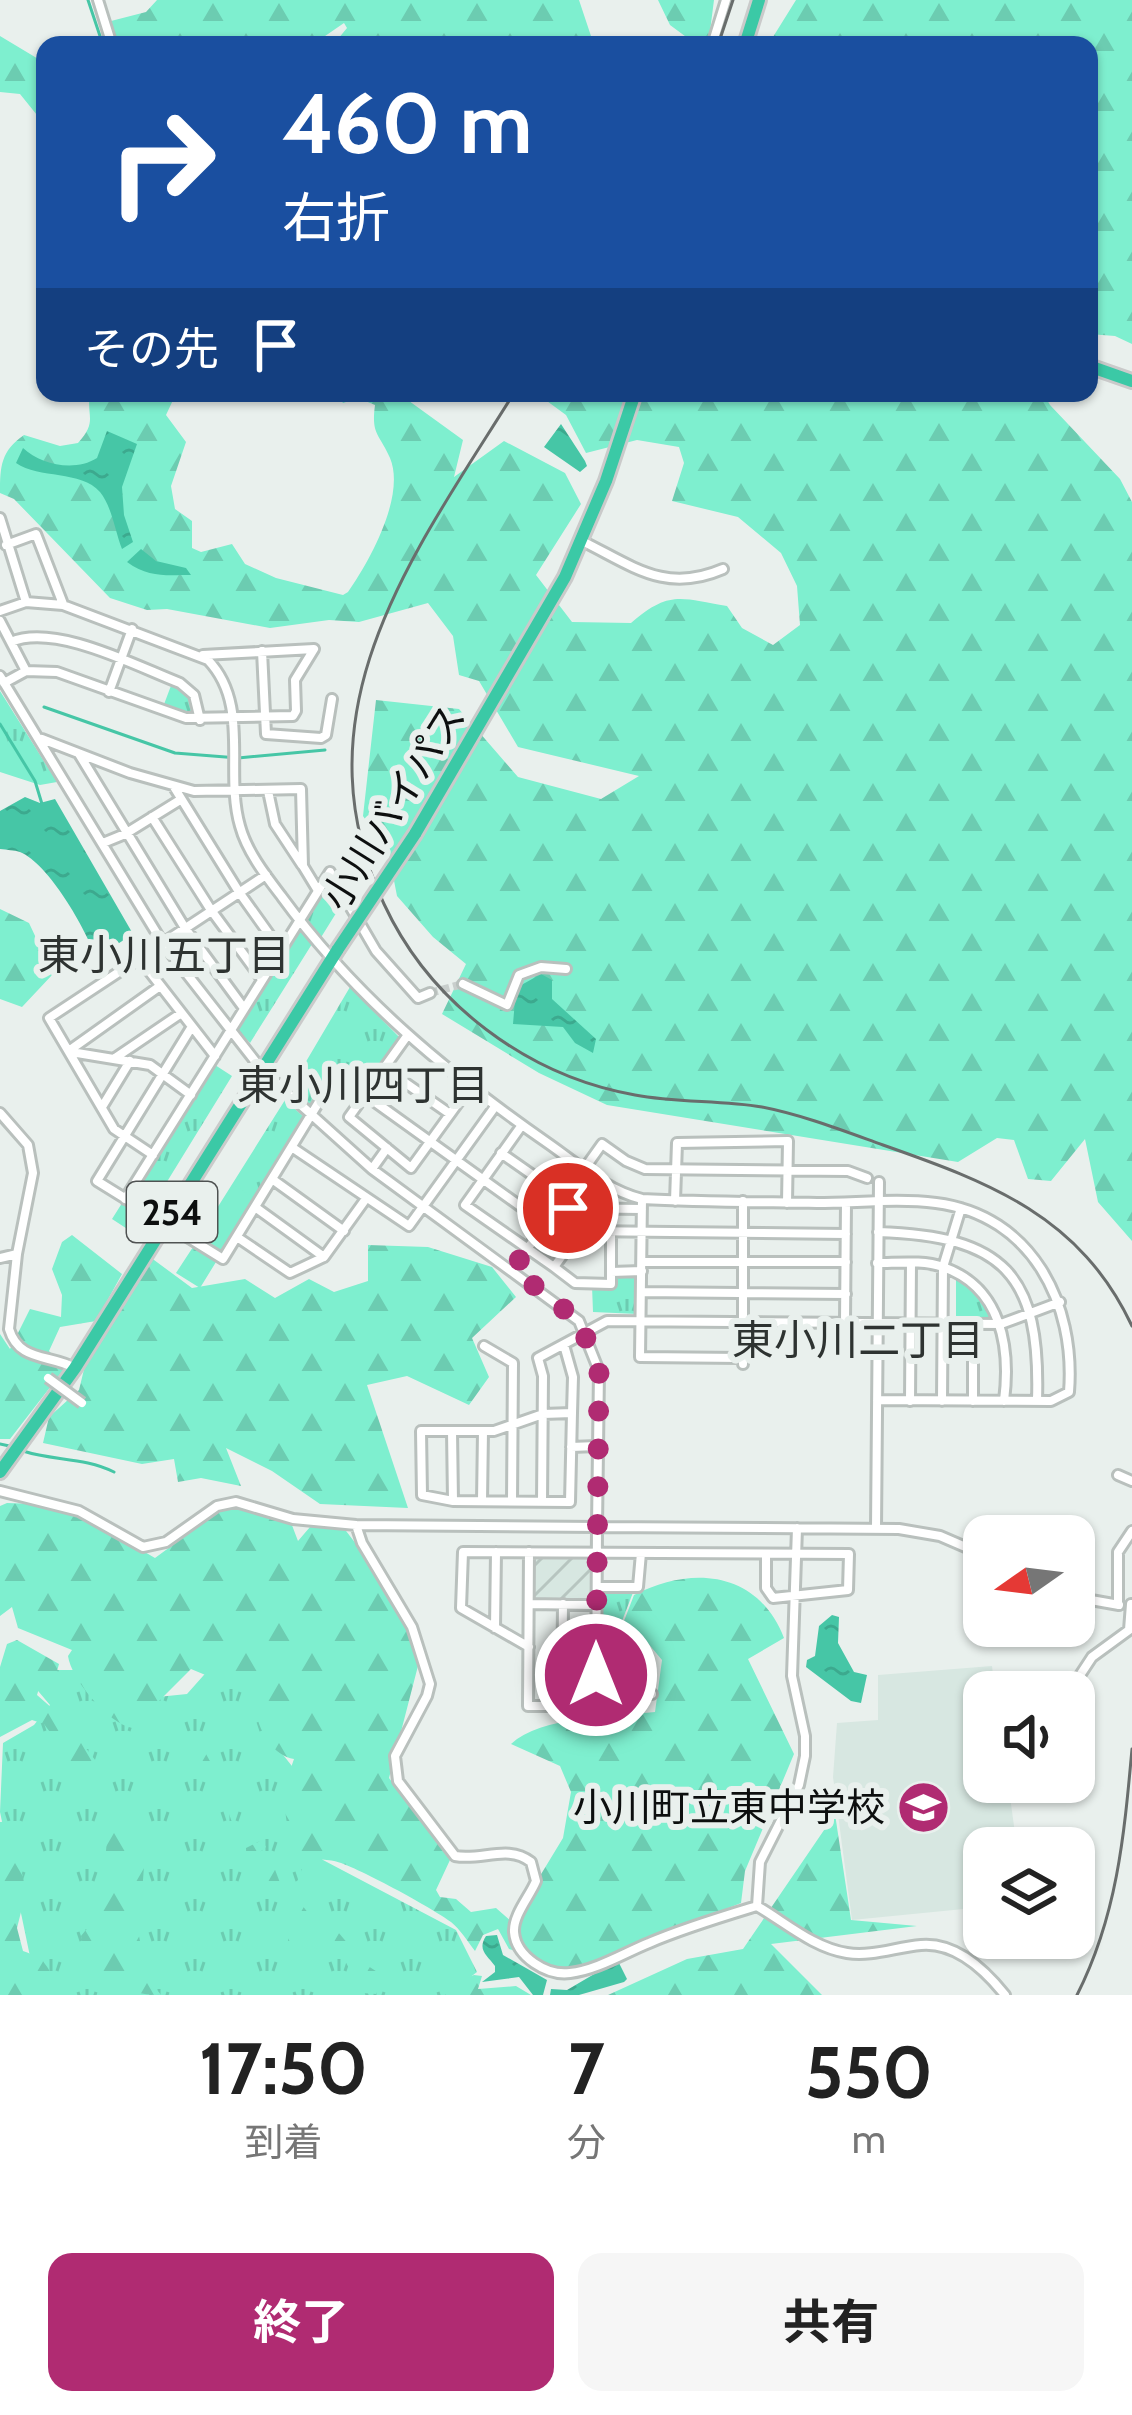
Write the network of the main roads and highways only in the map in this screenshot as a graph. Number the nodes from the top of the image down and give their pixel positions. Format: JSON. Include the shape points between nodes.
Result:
{"nodes":[{"id":1,"x":754,"y":0,"type":"edge"},
{"id":2,"x":744,"y":36,"type":"edge"},
{"id":3,"x":1098,"y":369,"type":"edge"},
{"id":4,"x":1132,"y":381,"type":"edge"},
{"id":5,"x":632,"y":402,"type":"edge"},
{"id":6,"x":0,"y":1472,"type":"edge"}],
"edges":[{"from":1,"to":2,"type":"highway"},
{"from":3,"to":4,"type":"highway"},
{"from":5,"to":6,"type":"highway","name":"小川バイパス","number":"254","bridge":true,"via":[[582,541],[508,681],[75,1368]]}]}
